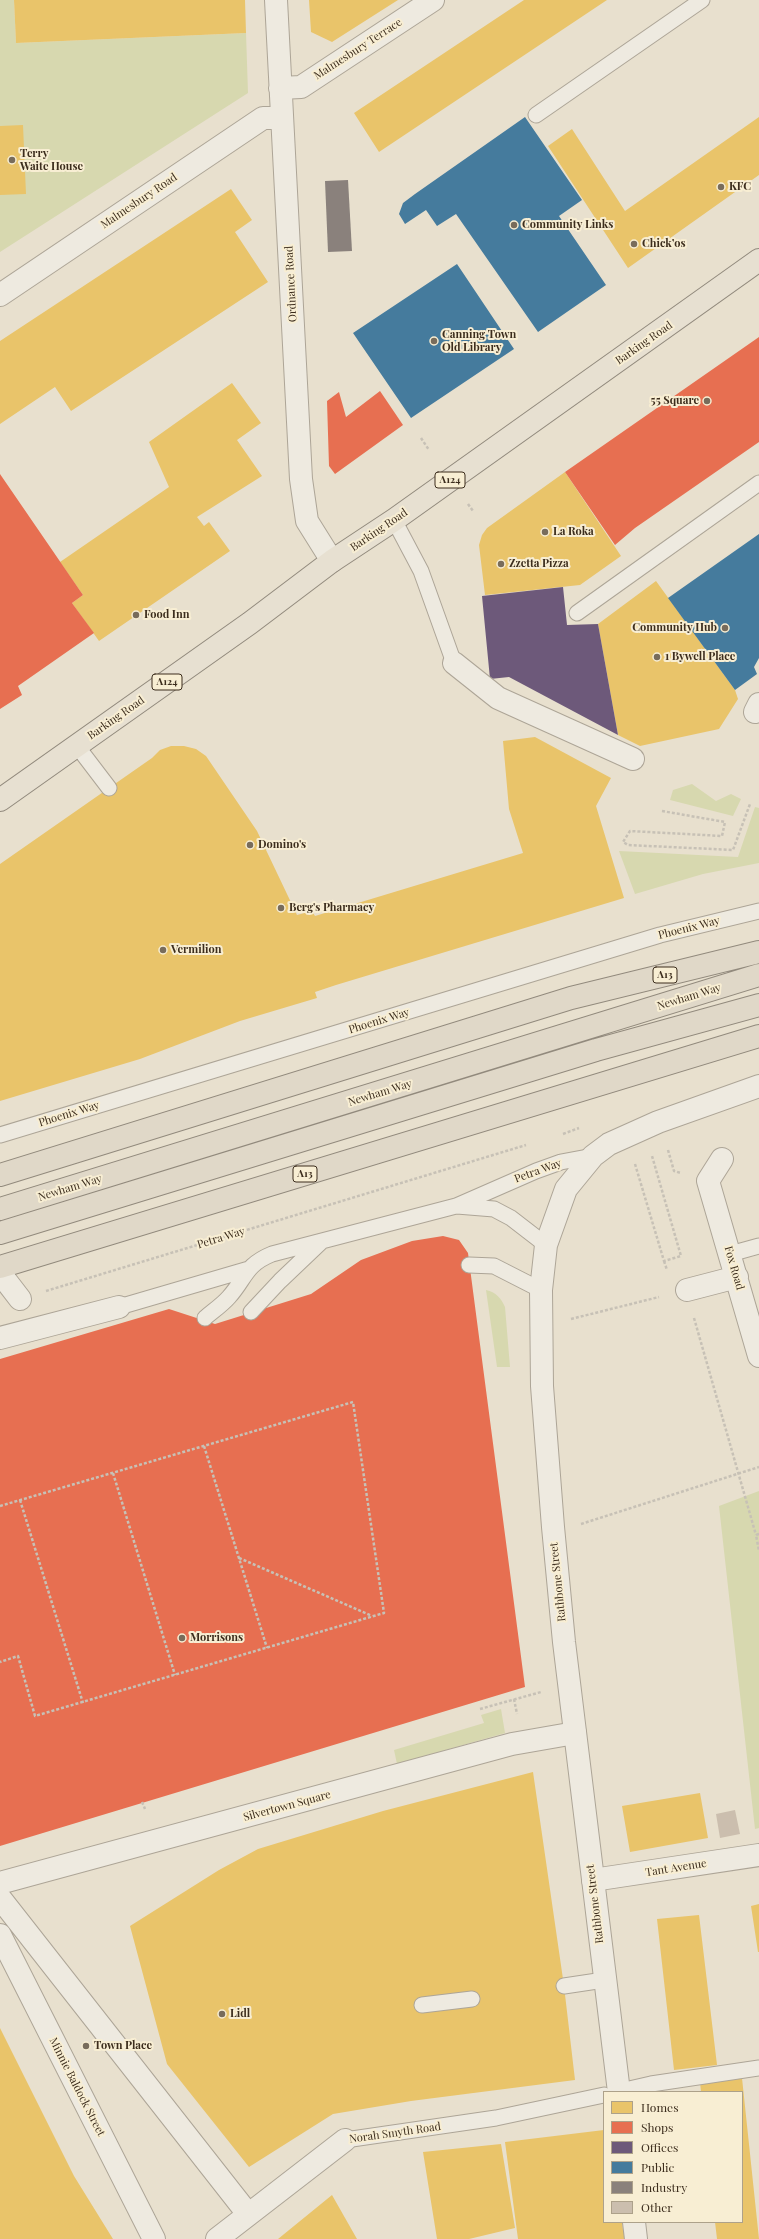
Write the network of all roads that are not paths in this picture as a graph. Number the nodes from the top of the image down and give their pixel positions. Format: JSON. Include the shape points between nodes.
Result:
{"nodes":[{"id":1,"x":276,"y":0,"type":"edge"},
{"id":2,"x":433,"y":0,"type":"edge"},
{"id":3,"x":702,"y":0,"type":"edge"},
{"id":4,"x":280,"y":88,"type":"junction"},
{"id":5,"x":536,"y":115,"type":"dead end"},
{"id":6,"x":282,"y":118,"type":"junction"},
{"id":7,"x":759,"y":260,"type":"edge"},
{"id":8,"x":0,"y":296,"type":"edge"},
{"id":9,"x":759,"y":483,"type":"edge"},
{"id":10,"x":394,"y":520,"type":"junction"},
{"id":11,"x":332,"y":561,"type":"junction"},
{"id":12,"x":577,"y":613,"type":"dead end"},
{"id":13,"x":454,"y":663,"type":"joint"},
{"id":14,"x":77,"y":746,"type":"junction"},
{"id":15,"x":633,"y":759,"type":"dead end"},
{"id":16,"x":109,"y":788,"type":"dead end"},
{"id":17,"x":0,"y":800,"type":"edge"},
{"id":18,"x":759,"y":911,"type":"edge"},
{"id":19,"x":759,"y":952,"type":"edge"},
{"id":20,"x":759,"y":975,"type":"edge"},
{"id":21,"x":759,"y":1005,"type":"edge"},
{"id":22,"x":759,"y":1036,"type":"edge"},
{"id":23,"x":759,"y":1086,"type":"edge"},
{"id":24,"x":0,"y":1135,"type":"edge"},
{"id":25,"x":593,"y":1156,"type":"junction"},
{"id":26,"x":722,"y":1159,"type":"dead end"},
{"id":27,"x":0,"y":1176,"type":"edge"},
{"id":28,"x":456,"y":1206,"type":"junction"},
{"id":29,"x":0,"y":1209,"type":"edge"},
{"id":30,"x":0,"y":1233,"type":"edge"},
{"id":31,"x":324,"y":1239,"type":"junction"},
{"id":32,"x":546,"y":1245,"type":"junction"},
{"id":33,"x":759,"y":1246,"type":"edge"},
{"id":34,"x":730,"y":1254,"type":"junction"},
{"id":35,"x":469,"y":1265,"type":"dead end"},
{"id":36,"x":0,"y":1267,"type":"edge"},
{"id":37,"x":249,"y":1269,"type":"junction"},
{"id":38,"x":0,"y":1273,"type":"edge"},
{"id":39,"x":737,"y":1277,"type":"junction"},
{"id":40,"x":541,"y":1290,"type":"junction"},
{"id":41,"x":681,"y":1291,"type":"road end"},
{"id":42,"x":20,"y":1299,"type":"road end"},
{"id":43,"x":119,"y":1307,"type":"joint"},
{"id":44,"x":251,"y":1312,"type":"dead end"},
{"id":45,"x":205,"y":1318,"type":"dead end"},
{"id":46,"x":0,"y":1338,"type":"edge"},
{"id":47,"x":759,"y":1356,"type":"edge"},
{"id":48,"x":575,"y":1733,"type":"junction"},
{"id":49,"x":759,"y":1855,"type":"edge"},
{"id":50,"x":593,"y":1880,"type":"junction"},
{"id":51,"x":0,"y":1883,"type":"edge"},
{"id":52,"x":0,"y":1898,"type":"edge"},
{"id":53,"x":0,"y":1935,"type":"edge"},
{"id":54,"x":604,"y":1980,"type":"junction"},
{"id":55,"x":564,"y":1986,"type":"dead end"},
{"id":56,"x":472,"y":1999,"type":"dead end"},
{"id":57,"x":422,"y":2005,"type":"dead end"},
{"id":58,"x":759,"y":2068,"type":"edge"},
{"id":59,"x":615,"y":2091,"type":"edge"},
{"id":60,"x":627,"y":2091,"type":"edge"},
{"id":61,"x":603,"y":2096,"type":"edge"},
{"id":62,"x":344,"y":2140,"type":"joint"},
{"id":63,"x":248,"y":2214,"type":"junction"},
{"id":64,"x":634,"y":2223,"type":"edge"},
{"id":65,"x":154,"y":2239,"type":"edge"},
{"id":66,"x":217,"y":2239,"type":"edge"},
{"id":67,"x":636,"y":2239,"type":"edge"}],
"edges":[{"from":1,"to":4,"type":"street","name":"Ordnance Road"},
{"from":2,"to":4,"type":"street","name":"Malmesbury Terrace","via":[[301,86]]},
{"from":3,"to":5,"type":"lane"},
{"from":4,"to":6,"type":"street","name":"Ordnance Road"},
{"from":6,"to":8,"type":"street","name":"Malmesbury Road","via":[[263,118]]},
{"from":6,"to":11,"type":"street","name":"Ordnance Road","via":[[301,479],[307,521]]},
{"from":7,"to":10,"type":"main road","name":"Barking Road","number":"A124"},
{"from":9,"to":12,"type":"lane"},
{"from":10,"to":11,"type":"main road","name":"Barking Road","number":"A124"},
{"from":10,"to":13,"type":"lane","via":[[421,571]]},
{"from":11,"to":14,"type":"main road","name":"Barking Road","number":"A124","via":[[250,623]]},
{"from":13,"to":15,"type":"street","via":[[498,698]]},
{"from":14,"to":16,"type":"lane"},
{"from":14,"to":17,"type":"main road","name":"Barking Road","number":"A124"},
{"from":18,"to":24,"type":"lane","name":"Phoenix Way","via":[[660,935]]},
{"from":19,"to":27,"type":"highway","number":"A13","via":[[571,998]]},
{"from":20,"to":29,"type":"highway","name":"Newham Way"},
{"from":21,"to":30,"type":"highway","name":"Newham Way","via":[[596,1050]]},
{"from":22,"to":36,"type":"highway","number":"A13"},
{"from":23,"to":25,"type":"street","name":"Rathbone Street","via":[[624,1136]]},
{"from":25,"to":28,"type":"lane","name":"Petra Way","via":[[536,1170]]},
{"from":25,"to":32,"type":"street","name":"Rathbone Street","via":[[566,1189]]},
{"from":26,"to":34,"type":"street","name":"Fox Road","via":[[708,1181]]},
{"from":28,"to":31,"type":"lane","name":"Petra Way"},
{"from":28,"to":32,"type":"lane","via":[[494,1209],[511,1218]]},
{"from":31,"to":37,"type":"lane","name":"Petra Way","via":[[272,1254],[257,1260]]},
{"from":31,"to":44,"type":"lane","via":[[301,1259]]},
{"from":32,"to":40,"type":"street","name":"Rathbone Street"},
{"from":33,"to":34,"type":"lane"},
{"from":34,"to":39,"type":"street","name":"Fox Road"},
{"from":35,"to":40,"type":"lane","via":[[494,1266]]},
{"from":37,"to":43,"type":"lane"},
{"from":37,"to":45,"type":"lane","via":[[229,1296]]},
{"from":38,"to":42,"type":"street"},
{"from":39,"to":41,"type":"street"},
{"from":39,"to":47,"type":"street","name":"Fox Road"},
{"from":40,"to":48,"type":"street","name":"Rathbone Street","via":[[542,1386],[554,1535]]},
{"from":43,"to":46,"type":"street"},
{"from":48,"to":50,"type":"street","name":"Rathbone Street"},
{"from":48,"to":51,"type":"street","name":"Silvertown Square","via":[[512,1744]]},
{"from":49,"to":50,"type":"street","name":"Tant Avenue"},
{"from":50,"to":54,"type":"street","name":"Rathbone Street"},
{"from":52,"to":63,"type":"street"},
{"from":53,"to":65,"type":"street","name":"Minnie Baldock Street"},
{"from":54,"to":55,"type":"lane"},
{"from":54,"to":59,"type":"street","name":"Rathbone Street"},
{"from":56,"to":57,"type":"lane"},
{"from":58,"to":60,"type":"lane","name":"Norah Smyth Road"},
{"from":61,"to":62,"type":"lane","name":"Norah Smyth Road","via":[[496,2118]]},
{"from":62,"to":63,"type":"street","name":"Norah Smyth Road"},
{"from":63,"to":66,"type":"street","name":"Norah Smyth Road"},
{"from":64,"to":67,"type":"street"}]}
